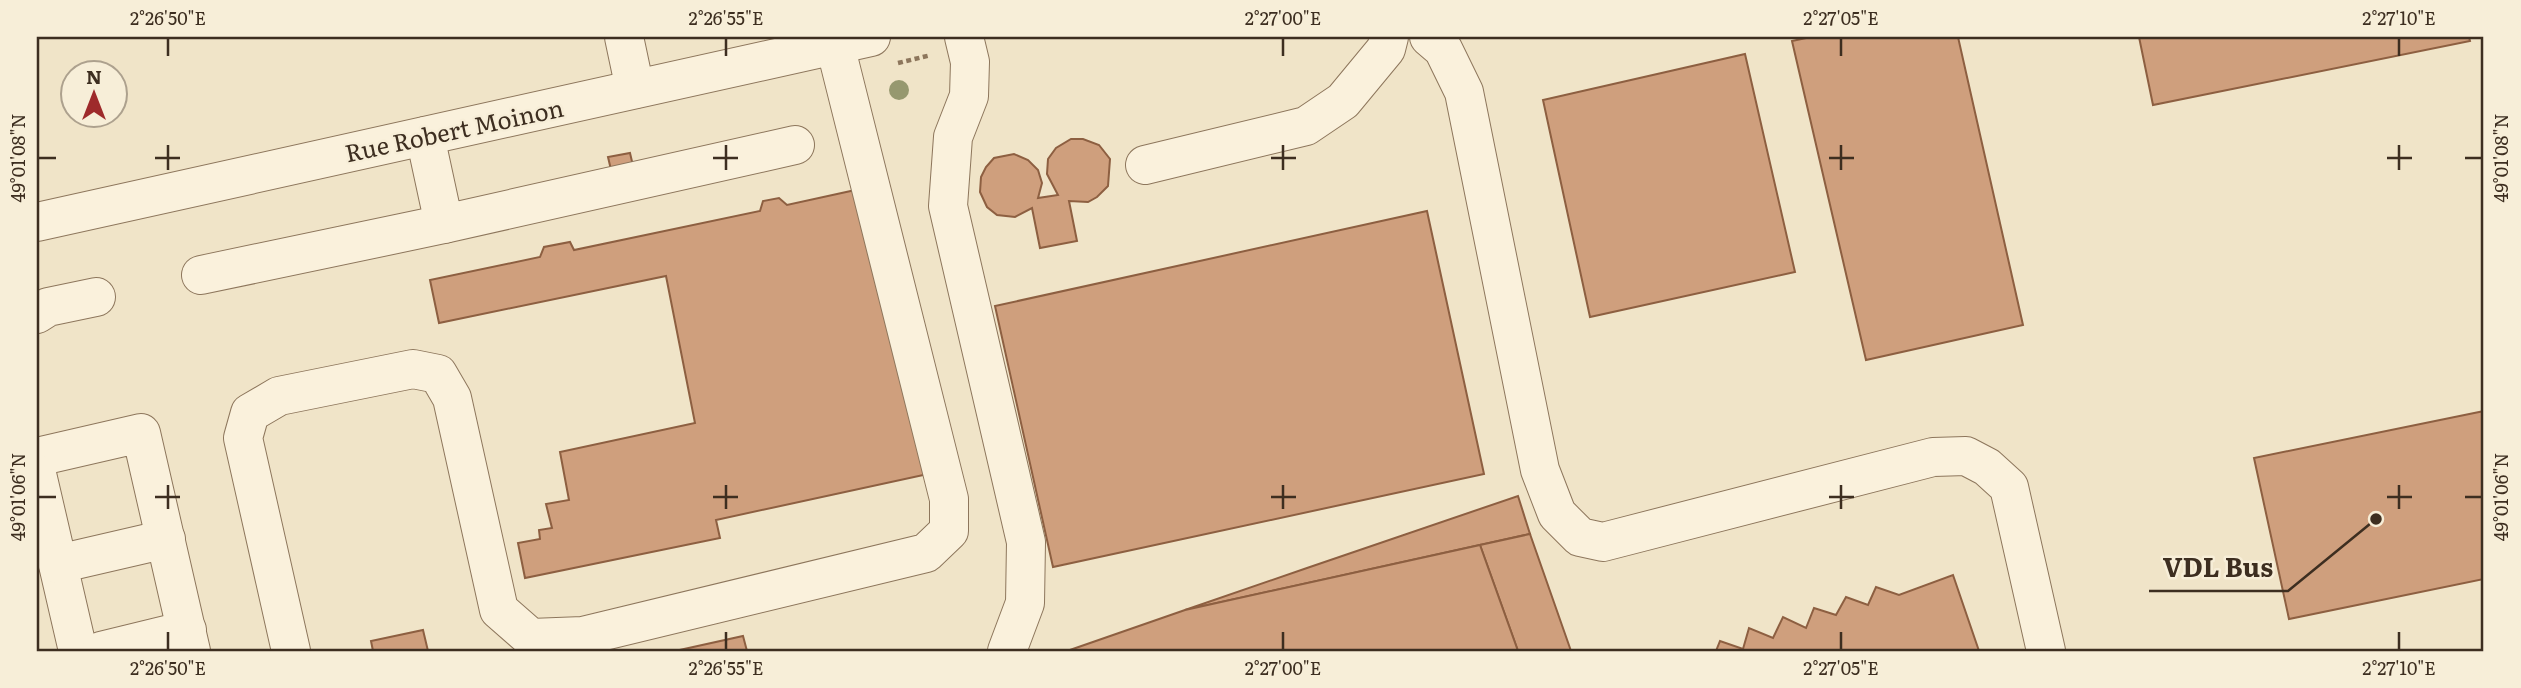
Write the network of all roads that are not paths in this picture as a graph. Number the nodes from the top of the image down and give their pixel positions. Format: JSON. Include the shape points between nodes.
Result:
{"nodes":[{"id":1,"x":624,"y":37,"type":"edge"},
{"id":2,"x":964,"y":37,"type":"edge"},
{"id":3,"x":1389,"y":37,"type":"edge"},
{"id":4,"x":1429,"y":37,"type":"edge"},
{"id":5,"x":853,"y":41,"type":"edge"},
{"id":6,"x":635,"y":89,"type":"junction"},
{"id":7,"x":425,"y":135,"type":"junction"},
{"id":8,"x":795,"y":145,"type":"dead end"},
{"id":9,"x":1145,"y":165,"type":"dead end"},
{"id":10,"x":37,"y":222,"type":"edge"},
{"id":11,"x":444,"y":224,"type":"junction"},
{"id":12,"x":201,"y":275,"type":"dead end"},
{"id":13,"x":96,"y":297,"type":"dead end"},
{"id":14,"x":37,"y":314,"type":"edge"},
{"id":15,"x":37,"y":457,"type":"edge"},
{"id":16,"x":37,"y":474,"type":"edge"},
{"id":17,"x":166,"y":539,"type":"junction"},
{"id":18,"x":58,"y":564,"type":"junction"},
{"id":19,"x":189,"y":641,"type":"edge"},
{"id":20,"x":78,"y":651,"type":"edge"},
{"id":21,"x":101,"y":651,"type":"edge"},
{"id":22,"x":291,"y":651,"type":"edge"},
{"id":23,"x":1007,"y":651,"type":"edge"},
{"id":24,"x":2046,"y":651,"type":"edge"}],
"edges":[{"from":1,"to":6,"type":"street"},
{"from":2,"to":23,"type":"street","via":[[970,62],[969,96],[953,137],[948,206],[1026,542],[1025,603]]},
{"from":3,"to":9,"type":"street","via":[[1385,49],[1343,101],[1306,126]]},
{"from":4,"to":24,"type":"street","via":[[1443,49],[1464,92],[1540,470],[1558,514],[1580,537],[1603,542],[1933,457],[1966,456],[1987,467],[2008,487]]},
{"from":5,"to":6,"type":"street","name":"Rue Robert Moinon"},
{"from":5,"to":22,"type":"street","via":[[949,499],[949,531],[926,553],[583,636],[531,638],[499,610],[452,398],[438,374],[413,369],[279,396],[250,413],[243,438]]},
{"from":6,"to":7,"type":"street","name":"Rue Robert Moinon"},
{"from":7,"to":10,"type":"street","name":"Rue Robert Moinon"},
{"from":7,"to":11,"type":"street"},
{"from":8,"to":11,"type":"street"},
{"from":11,"to":12,"type":"street"},
{"from":13,"to":14,"type":"street","via":[[48,307]]},
{"from":15,"to":17,"type":"street","via":[[141,433]]},
{"from":16,"to":18,"type":"street"},
{"from":17,"to":18,"type":"street"},
{"from":17,"to":19,"type":"street"},
{"from":18,"to":20,"type":"street"},
{"from":19,"to":21,"type":"street"}]}
